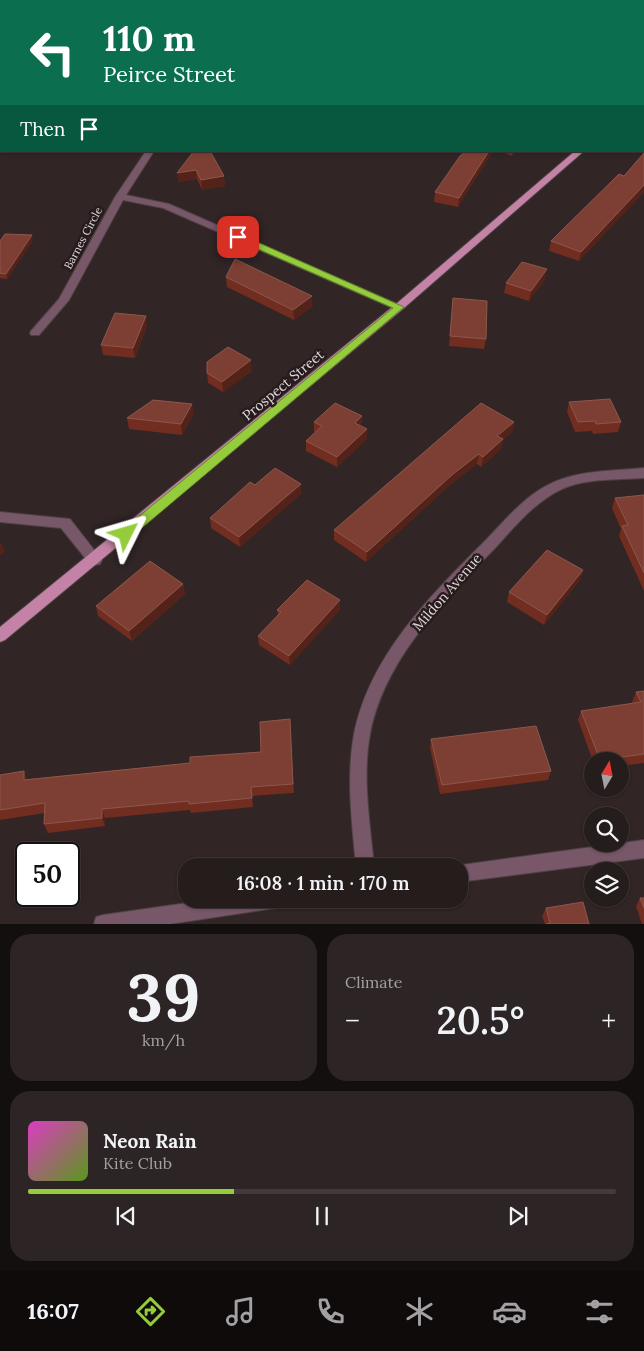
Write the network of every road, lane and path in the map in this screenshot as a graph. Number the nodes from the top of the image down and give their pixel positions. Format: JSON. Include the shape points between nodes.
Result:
{"nodes":[{"id":1,"x":149,"y":152,"type":"edge"},
{"id":2,"x":579,"y":152,"type":"edge"},
{"id":3,"x":120,"y":197,"type":"junction"},
{"id":4,"x":399,"y":307,"type":"junction"},
{"id":5,"x":35,"y":333,"type":"dead end"},
{"id":6,"x":644,"y":473,"type":"edge"},
{"id":7,"x":0,"y":516,"type":"edge"},
{"id":8,"x":95,"y":560,"type":"junction"},
{"id":9,"x":0,"y":636,"type":"edge"},
{"id":10,"x":644,"y":849,"type":"edge"},
{"id":11,"x":364,"y":858,"type":"edge"},
{"id":12,"x":468,"y":872,"type":"edge"},
{"id":13,"x":213,"y":908,"type":"edge"},
{"id":14,"x":102,"y":924,"type":"edge"}],
"edges":[{"from":1,"to":3,"type":"street","name":"Barnes Circle"},
{"from":2,"to":4,"type":"main road","name":"Prospect Street"},
{"from":3,"to":4,"type":"street","via":[[166,206]]},
{"from":3,"to":5,"type":"street","name":"Barnes Circle","via":[[64,300]]},
{"from":4,"to":8,"type":"main road","name":"Prospect Street"},
{"from":6,"to":11,"type":"street","name":"Mildon Avenue","via":[[588,479],[552,488],[518,515],[426,612],[386,668],[366,716],[358,768]]},
{"from":7,"to":8,"type":"street","via":[[65,523]]},
{"from":8,"to":9,"type":"main road","name":"Prospect Street"},
{"from":10,"to":12,"type":"street"},
{"from":13,"to":14,"type":"street"}]}
